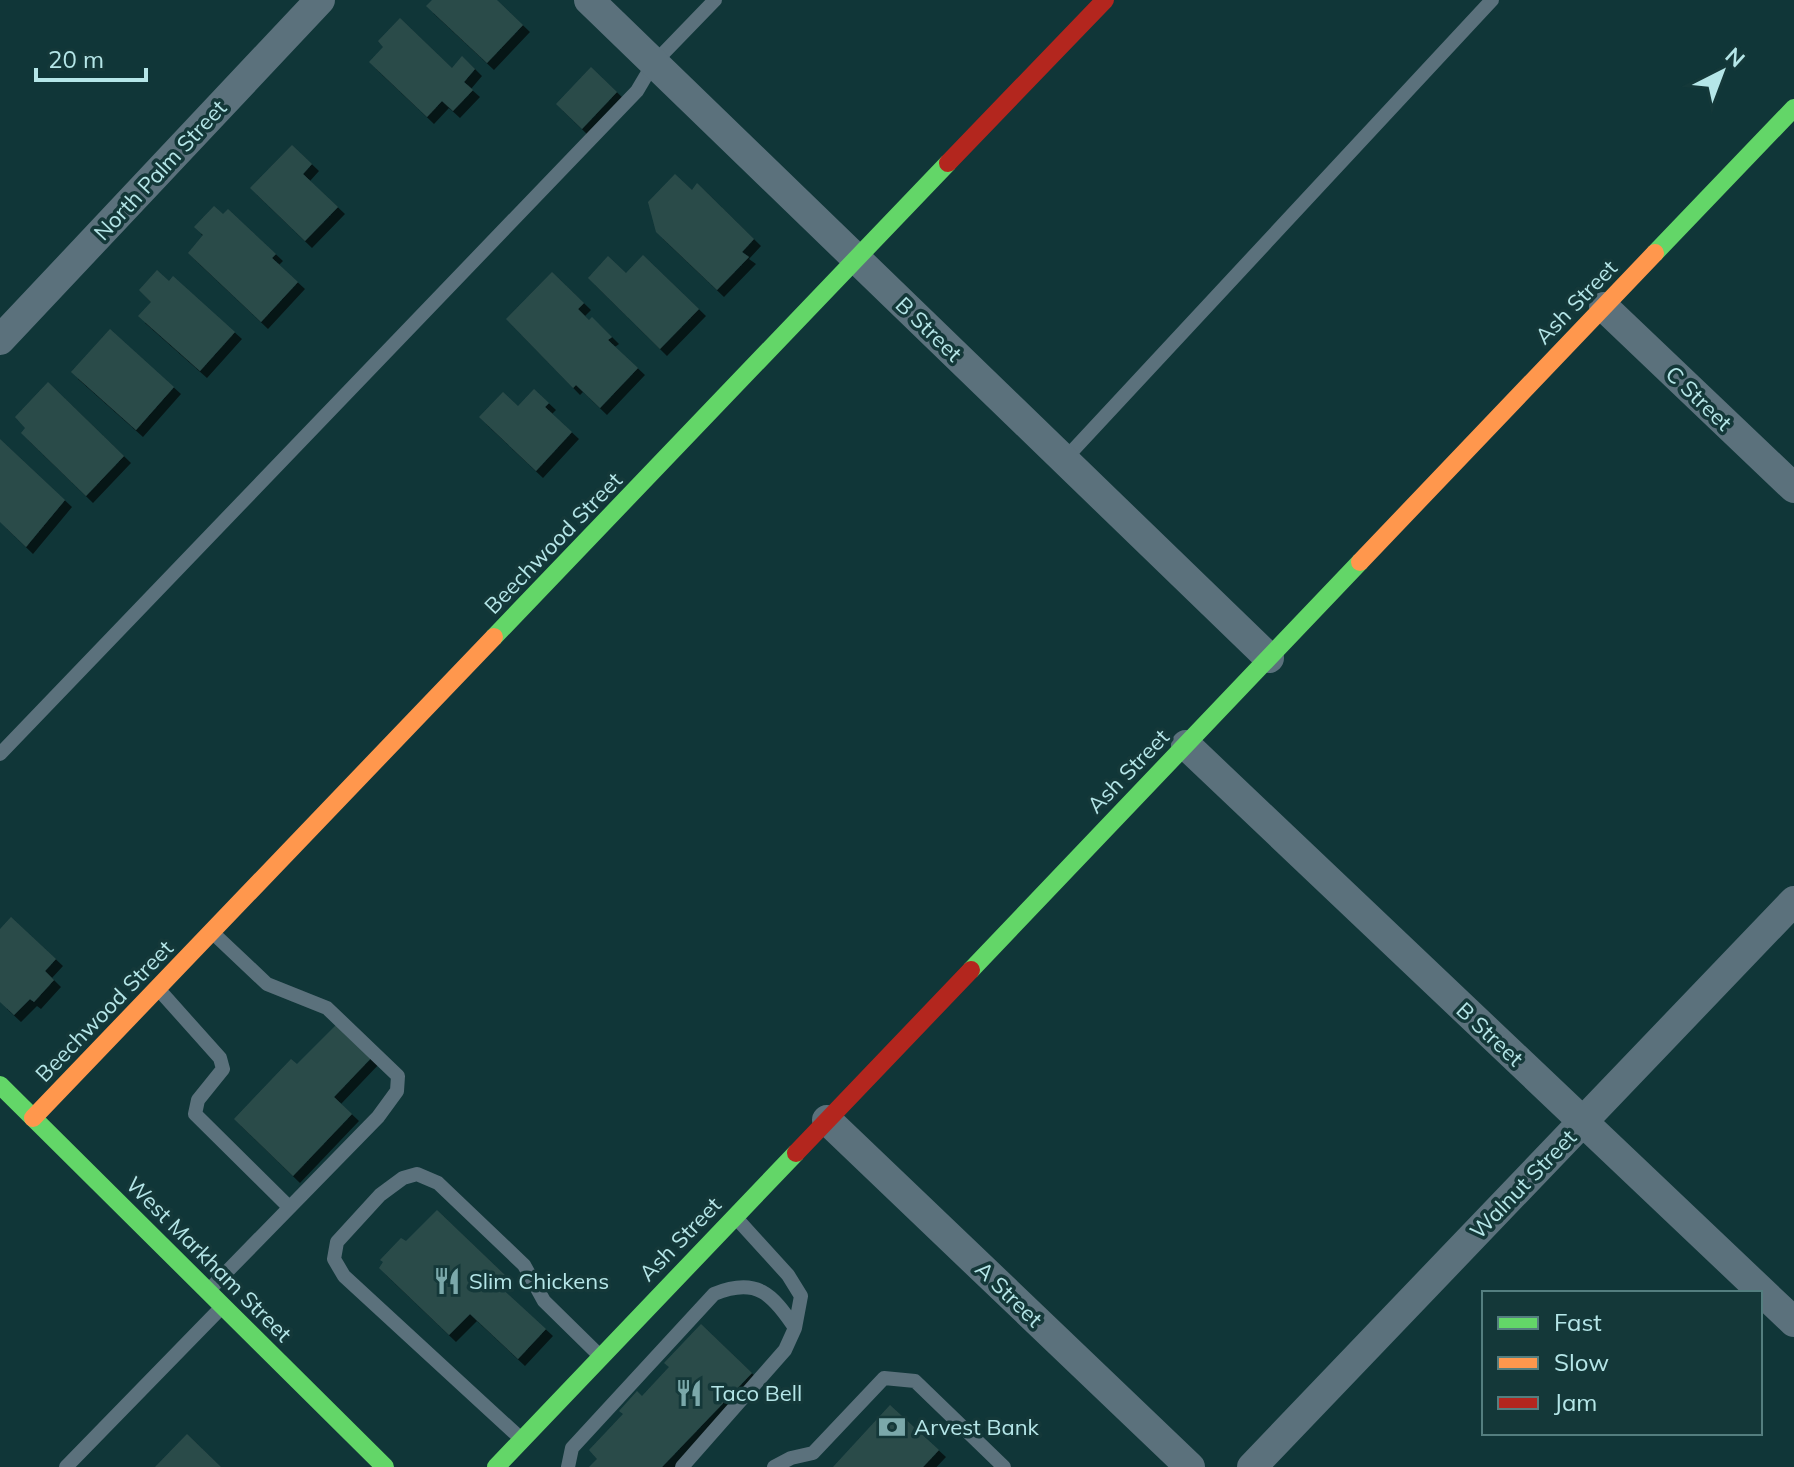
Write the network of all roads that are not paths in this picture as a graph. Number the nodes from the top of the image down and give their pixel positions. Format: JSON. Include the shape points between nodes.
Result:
{"nodes":[{"id":1,"x":320,"y":0,"type":"edge"},
{"id":2,"x":589,"y":0,"type":"edge"},
{"id":3,"x":715,"y":0,"type":"edge"},
{"id":4,"x":1105,"y":0,"type":"edge"},
{"id":5,"x":1492,"y":0,"type":"edge"},
{"id":6,"x":653,"y":64,"type":"junction"},
{"id":7,"x":1794,"y":108,"type":"edge"},
{"id":8,"x":857,"y":261,"type":"junction"},
{"id":9,"x":1604,"y":307,"type":"junction"},
{"id":10,"x":0,"y":340,"type":"edge"},
{"id":11,"x":1064,"y":460,"type":"junction"},
{"id":12,"x":1794,"y":488,"type":"edge"},
{"id":13,"x":1269,"y":658,"type":"junction"},
{"id":14,"x":1186,"y":745,"type":"junction"},
{"id":15,"x":0,"y":754,"type":"edge"},
{"id":16,"x":1794,"y":901,"type":"edge"},
{"id":17,"x":213,"y":932,"type":"junction"},
{"id":18,"x":157,"y":989,"type":"junction"},
{"id":19,"x":0,"y":1085,"type":"edge"},
{"id":20,"x":33,"y":1118,"type":"junction"},
{"id":21,"x":827,"y":1120,"type":"junction"},
{"id":22,"x":1583,"y":1121,"type":"junction"},
{"id":23,"x":289,"y":1207,"type":"junction"},
{"id":24,"x":735,"y":1217,"type":"junction"},
{"id":25,"x":1761,"y":1291,"type":"edge"},
{"id":26,"x":207,"y":1292,"type":"junction"},
{"id":27,"x":1762,"y":1292,"type":"edge"},
{"id":28,"x":222,"y":1307,"type":"junction"},
{"id":29,"x":1794,"y":1322,"type":"edge"},
{"id":30,"x":795,"y":1328,"type":"junction"},
{"id":31,"x":601,"y":1357,"type":"junction"},
{"id":32,"x":522,"y":1439,"type":"junction"},
{"id":33,"x":66,"y":1467,"type":"edge"},
{"id":34,"x":385,"y":1467,"type":"edge"},
{"id":35,"x":496,"y":1467,"type":"edge"},
{"id":36,"x":568,"y":1467,"type":"edge"},
{"id":37,"x":682,"y":1467,"type":"edge"},
{"id":38,"x":774,"y":1467,"type":"edge"},
{"id":39,"x":1004,"y":1467,"type":"edge"},
{"id":40,"x":1190,"y":1467,"type":"edge"},
{"id":41,"x":1252,"y":1467,"type":"edge"}],
"edges":[{"from":1,"to":10,"type":"street","name":"North Palm Street"},
{"from":2,"to":6,"type":"street","name":"B Street"},
{"from":3,"to":6,"type":"lane"},
{"from":4,"to":8,"type":"street","name":"Beechwood Street"},
{"from":5,"to":11,"type":"lane"},
{"from":6,"to":8,"type":"street","name":"B Street"},
{"from":6,"to":15,"type":"lane","via":[[637,91]]},
{"from":7,"to":9,"type":"street","name":"Ash Street"},
{"from":8,"to":11,"type":"street","name":"B Street"},
{"from":8,"to":17,"type":"street","name":"Beechwood Street"},
{"from":9,"to":12,"type":"street","name":"C Street"},
{"from":9,"to":13,"type":"street","name":"Ash Street"},
{"from":11,"to":13,"type":"street","name":"B Street"},
{"from":13,"to":14,"type":"street","name":"Ash Street"},
{"from":14,"to":21,"type":"street","name":"Ash Street"},
{"from":14,"to":22,"type":"street","name":"B Street"},
{"from":16,"to":22,"type":"street","name":"Walnut Street"},
{"from":17,"to":18,"type":"street","name":"Beechwood Street"},
{"from":17,"to":23,"type":"lane","via":[[267,984],[327,1008],[398,1076],[397,1091],[378,1117]]},
{"from":18,"to":20,"type":"street","name":"Beechwood Street"},
{"from":18,"to":23,"type":"lane","via":[[220,1058],[223,1069],[198,1100],[195,1114]]},
{"from":19,"to":20,"type":"street","name":"West Markham Street"},
{"from":20,"to":26,"type":"street","name":"West Markham Street"},
{"from":21,"to":24,"type":"street","name":"Ash Street"},
{"from":21,"to":40,"type":"street","name":"A Street"},
{"from":22,"to":25,"type":"street","name":"B Street"},
{"from":22,"to":41,"type":"street","name":"Walnut Street"},
{"from":23,"to":26,"type":"lane"},
{"from":24,"to":30,"type":"lane","via":[[801,1296]]},
{"from":24,"to":31,"type":"street","name":"Ash Street"},
{"from":26,"to":28,"type":"street","name":"West Markham Street"},
{"from":27,"to":29,"type":"street","name":"B Street"},
{"from":28,"to":33,"type":"lane"},
{"from":28,"to":34,"type":"street","name":"West Markham Street"},
{"from":30,"to":36,"type":"lane","via":[[763,1291],[745,1285],[714,1294],[572,1448]]},
{"from":30,"to":37,"type":"lane","via":[[785,1350]]},
{"from":31,"to":32,"type":"street","name":"Ash Street"},
{"from":31,"to":32,"type":"lane","via":[[544,1301],[524,1265],[438,1183],[417,1174],[380,1195],[337,1242],[334,1259],[344,1276]]},
{"from":32,"to":35,"type":"street","name":"Ash Street"},
{"from":38,"to":39,"type":"lane","via":[[813,1453],[884,1378],[901,1377],[925,1389]]}]}
